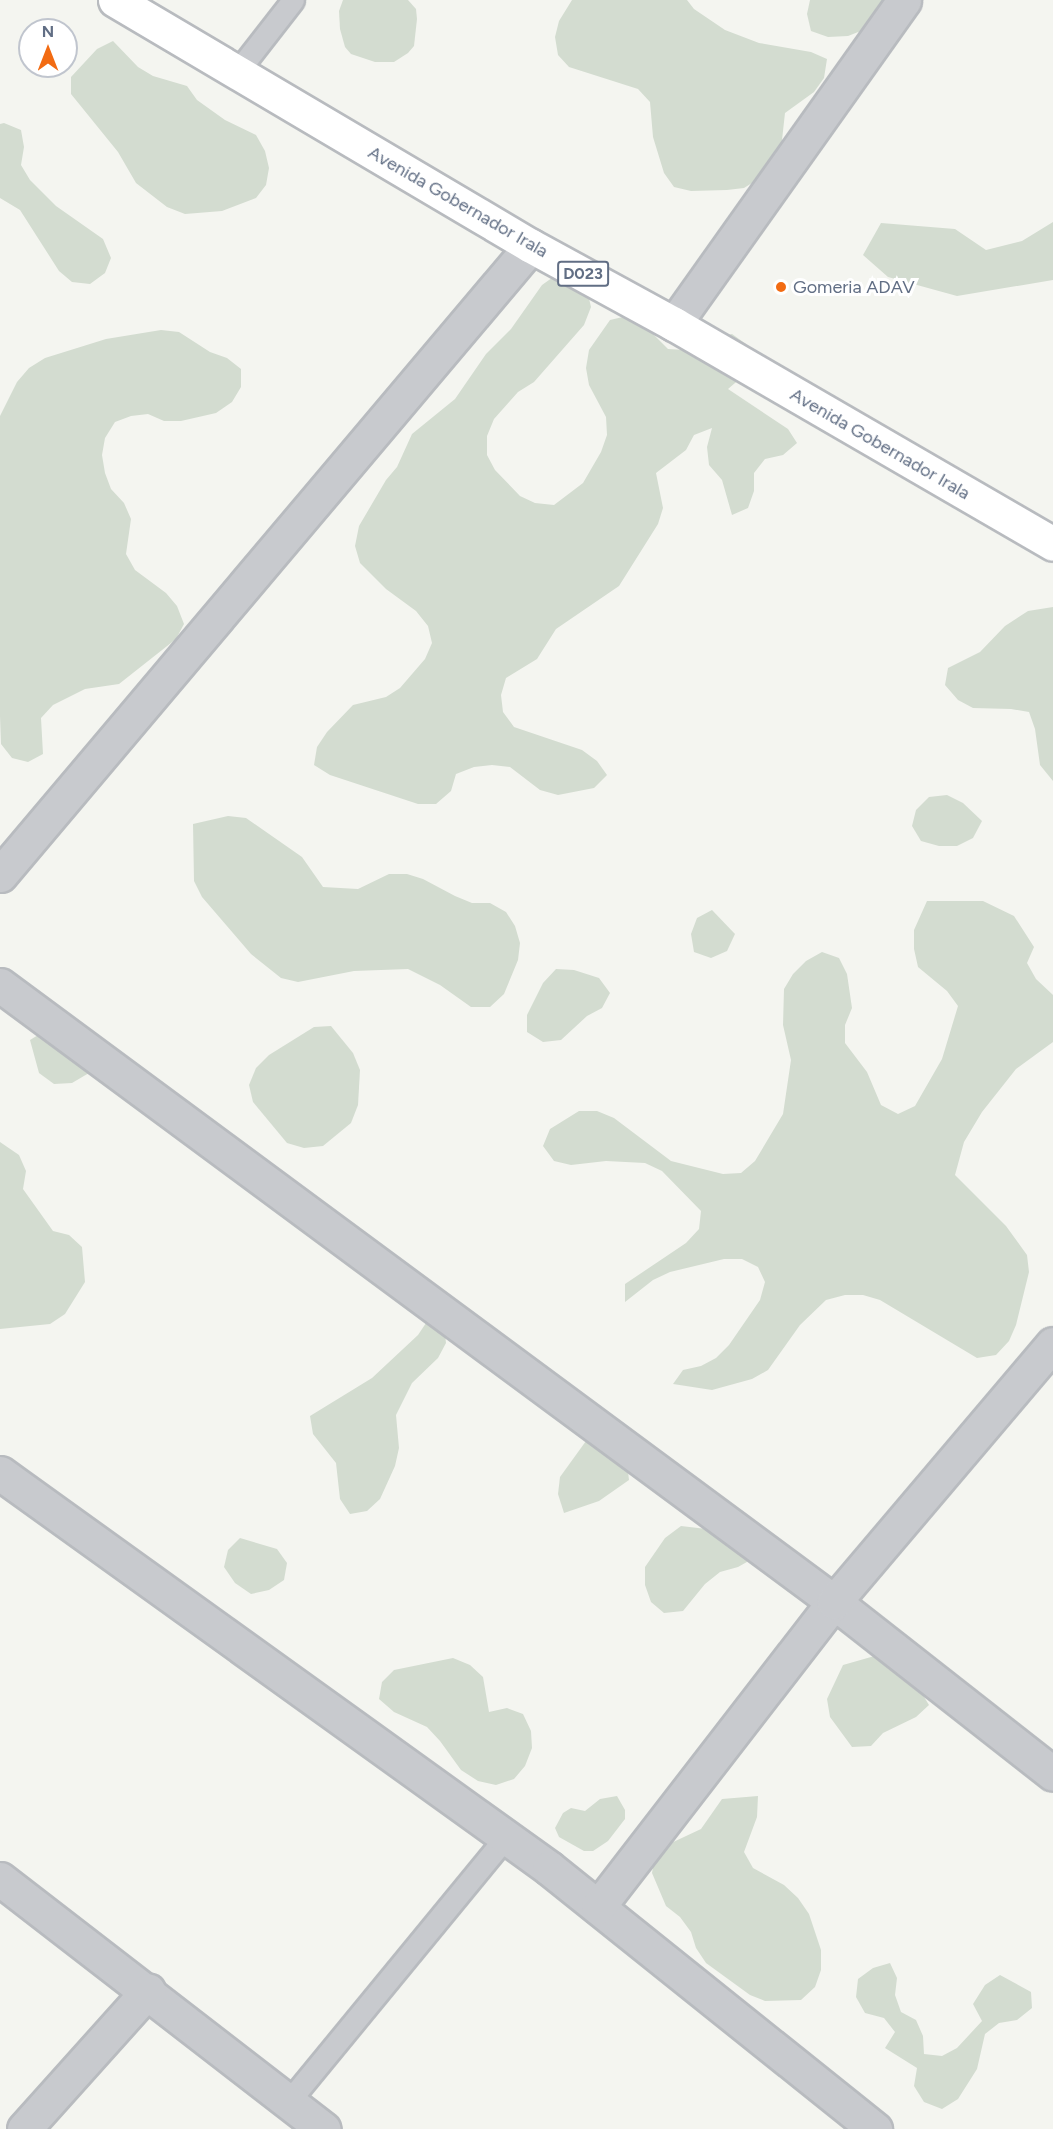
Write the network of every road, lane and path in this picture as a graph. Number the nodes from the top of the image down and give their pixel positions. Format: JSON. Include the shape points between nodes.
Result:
{"nodes":[{"id":1,"x":115,"y":0,"type":"edge"},
{"id":2,"x":293,"y":0,"type":"edge"},
{"id":3,"x":904,"y":0,"type":"edge"},
{"id":4,"x":237,"y":72,"type":"junction"},
{"id":5,"x":531,"y":246,"type":"junction"},
{"id":6,"x":674,"y":324,"type":"junction"},
{"id":7,"x":1053,"y":544,"type":"edge"},
{"id":8,"x":0,"y":875,"type":"edge"},
{"id":9,"x":0,"y":985,"type":"edge"},
{"id":10,"x":1053,"y":1344,"type":"edge"},
{"id":11,"x":0,"y":1473,"type":"edge"},
{"id":12,"x":834,"y":1602,"type":"junction"},
{"id":13,"x":1053,"y":1774,"type":"edge"},
{"id":14,"x":506,"y":1837,"type":"junction"},
{"id":15,"x":0,"y":1879,"type":"edge"},
{"id":16,"x":598,"y":1907,"type":"junction"},
{"id":17,"x":148,"y":1991,"type":"junction"},
{"id":18,"x":289,"y":2102,"type":"junction"},
{"id":19,"x":24,"y":2129,"type":"edge"},
{"id":20,"x":324,"y":2129,"type":"edge"},
{"id":21,"x":876,"y":2129,"type":"edge"}],
"edges":[{"from":1,"to":4,"type":"main road","name":"Avenida Gobernador Irala","number":"D023"},
{"from":2,"to":4,"type":"lane"},
{"from":3,"to":6,"type":"street"},
{"from":4,"to":5,"type":"main road","name":"Avenida Gobernador Irala","number":"D023"},
{"from":5,"to":6,"type":"main road","name":"Avenida Gobernador Irala","number":"D023"},
{"from":5,"to":8,"type":"street"},
{"from":6,"to":7,"type":"main road","name":"Avenida Gobernador Irala","number":"D023"},
{"from":9,"to":12,"type":"street"},
{"from":10,"to":12,"type":"street"},
{"from":11,"to":14,"type":"street"},
{"from":12,"to":13,"type":"street"},
{"from":12,"to":16,"type":"street"},
{"from":14,"to":16,"type":"street"},
{"from":14,"to":18,"type":"lane"},
{"from":15,"to":17,"type":"street"},
{"from":16,"to":21,"type":"street"},
{"from":17,"to":18,"type":"street"},
{"from":17,"to":19,"type":"street"},
{"from":18,"to":20,"type":"street"}]}
